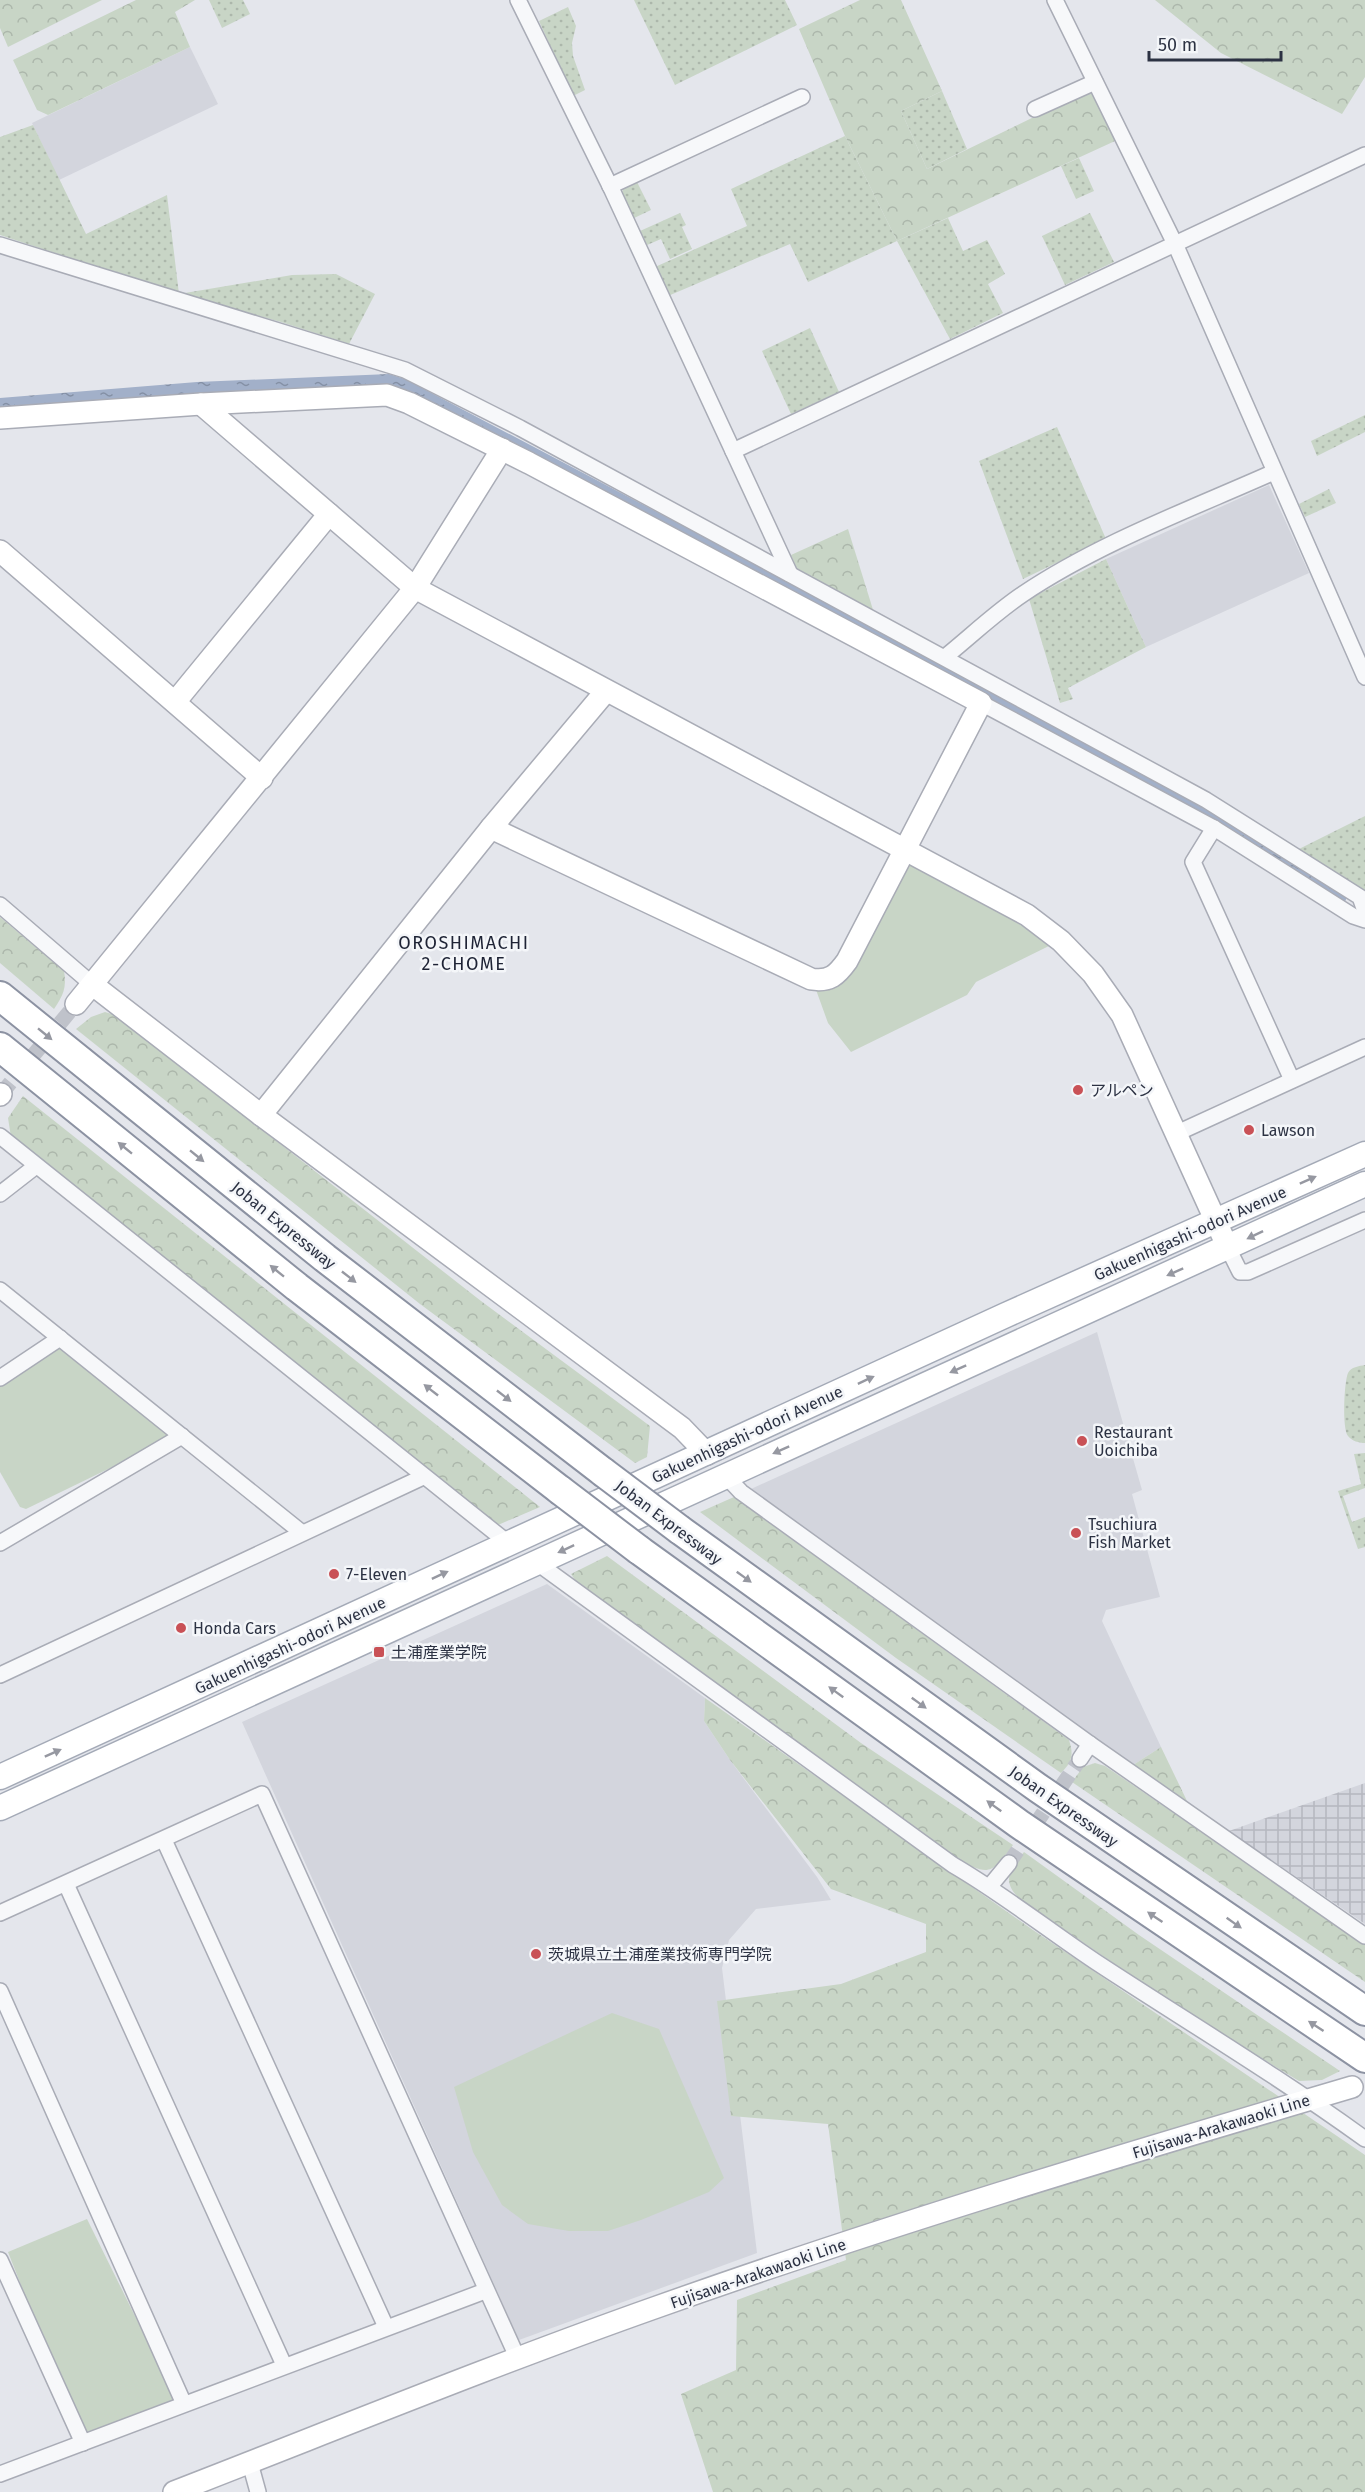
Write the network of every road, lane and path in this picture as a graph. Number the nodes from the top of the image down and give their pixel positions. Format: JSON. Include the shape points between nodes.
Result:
{"nodes":[{"id":1,"x":518,"y":0,"type":"edge"},
{"id":2,"x":1055,"y":0,"type":"edge"},
{"id":3,"x":1095,"y":82,"type":"junction"},
{"id":4,"x":802,"y":97,"type":"dead end"},
{"id":5,"x":1035,"y":108,"type":"dead end"},
{"id":6,"x":1365,"y":155,"type":"edge"},
{"id":7,"x":610,"y":186,"type":"junction"},
{"id":8,"x":0,"y":245,"type":"edge"},
{"id":9,"x":1176,"y":246,"type":"junction"},
{"id":10,"x":201,"y":404,"type":"junction"},
{"id":11,"x":0,"y":418,"type":"edge"},
{"id":12,"x":502,"y":449,"type":"junction"},
{"id":13,"x":733,"y":451,"type":"junction"},
{"id":14,"x":1274,"y":472,"type":"junction"},
{"id":15,"x":328,"y":514,"type":"junction"},
{"id":16,"x":0,"y":551,"type":"edge"},
{"id":17,"x":790,"y":574,"type":"junction"},
{"id":18,"x":415,"y":588,"type":"junction"},
{"id":19,"x":945,"y":657,"type":"junction"},
{"id":20,"x":1365,"y":677,"type":"edge"},
{"id":21,"x":606,"y":691,"type":"junction"},
{"id":22,"x":175,"y":702,"type":"junction"},
{"id":23,"x":981,"y":703,"type":"junction"},
{"id":24,"x":262,"y":778,"type":"junction"},
{"id":25,"x":491,"y":828,"type":"junction"},
{"id":26,"x":1214,"y":828,"type":"junction"},
{"id":27,"x":907,"y":850,"type":"junction"},
{"id":28,"x":0,"y":905,"type":"edge"},
{"id":29,"x":1365,"y":911,"type":"edge"},
{"id":30,"x":1365,"y":920,"type":"edge"},
{"id":31,"x":93,"y":985,"type":"junction"},
{"id":32,"x":0,"y":996,"type":"edge"},
{"id":33,"x":76,"y":1004,"type":"tunnel mouth"},
{"id":34,"x":0,"y":1047,"type":"edge"},
{"id":35,"x":1365,"y":1047,"type":"edge"},
{"id":36,"x":1292,"y":1080,"type":"junction"},
{"id":37,"x":261,"y":1115,"type":"junction"},
{"id":38,"x":1175,"y":1134,"type":"junction"},
{"id":39,"x":0,"y":1136,"type":"edge"},
{"id":40,"x":1365,"y":1154,"type":"edge"},
{"id":41,"x":36,"y":1166,"type":"junction"},
{"id":42,"x":1365,"y":1184,"type":"edge"},
{"id":43,"x":0,"y":1194,"type":"edge"},
{"id":44,"x":1365,"y":1220,"type":"edge"},
{"id":45,"x":1217,"y":1221,"type":"junction"},
{"id":46,"x":1228,"y":1248,"type":"junction"},
{"id":47,"x":0,"y":1290,"type":"edge"},
{"id":48,"x":983,"y":1325,"type":"junction"},
{"id":49,"x":60,"y":1338,"type":"junction"},
{"id":50,"x":994,"y":1352,"type":"junction"},
{"id":51,"x":0,"y":1378,"type":"edge"},
{"id":52,"x":182,"y":1436,"type":"junction"},
{"id":53,"x":707,"y":1454,"type":"junction"},
{"id":54,"x":725,"y":1475,"type":"junction"},
{"id":55,"x":423,"y":1477,"type":"junction"},
{"id":56,"x":301,"y":1533,"type":"junction"},
{"id":57,"x":0,"y":1543,"type":"edge"},
{"id":58,"x":508,"y":1544,"type":"junction"},
{"id":59,"x":536,"y":1562,"type":"junction"},
{"id":60,"x":0,"y":1675,"type":"edge"},
{"id":61,"x":1090,"y":1744,"type":"junction"},
{"id":62,"x":1080,"y":1759,"type":"tunnel mouth"},
{"id":63,"x":0,"y":1777,"type":"edge"},
{"id":64,"x":0,"y":1808,"type":"edge"},
{"id":65,"x":164,"y":1840,"type":"junction"},
{"id":66,"x":1009,"y":1863,"type":"tunnel mouth"},
{"id":67,"x":66,"y":1884,"type":"junction"},
{"id":68,"x":990,"y":1886,"type":"junction"},
{"id":69,"x":0,"y":1913,"type":"edge"},
{"id":70,"x":1365,"y":1936,"type":"edge"},
{"id":71,"x":0,"y":1991,"type":"edge"},
{"id":72,"x":1365,"y":2011,"type":"edge"},
{"id":73,"x":1365,"y":2058,"type":"edge"},
{"id":74,"x":1352,"y":2086,"type":"dead end"},
{"id":75,"x":1309,"y":2099,"type":"junction"},
{"id":76,"x":1365,"y":2139,"type":"edge"},
{"id":77,"x":0,"y":2260,"type":"edge"},
{"id":78,"x":485,"y":2290,"type":"junction"},
{"id":79,"x":386,"y":2327,"type":"junction"},
{"id":80,"x":518,"y":2359,"type":"junction"},
{"id":81,"x":284,"y":2366,"type":"junction"},
{"id":82,"x":184,"y":2404,"type":"junction"},
{"id":83,"x":83,"y":2443,"type":"junction"},
{"id":84,"x":250,"y":2463,"type":"junction"},
{"id":85,"x":0,"y":2474,"type":"edge"},
{"id":86,"x":174,"y":2492,"type":"edge"},
{"id":87,"x":258,"y":2492,"type":"edge"}],
"edges":[{"from":1,"to":7,"type":"street"},
{"from":2,"to":3,"type":"street"},
{"from":3,"to":5,"type":"street"},
{"from":3,"to":9,"type":"street"},
{"from":4,"to":7,"type":"street"},
{"from":6,"to":9,"type":"street"},
{"from":7,"to":13,"type":"street"},
{"from":8,"to":17,"type":"street","via":[[405,370]]},
{"from":9,"to":13,"type":"street"},
{"from":9,"to":14,"type":"street"},
{"from":10,"to":11,"type":"street"},
{"from":10,"to":12,"type":"street","via":[[387,395]]},
{"from":10,"to":15,"type":"street"},
{"from":12,"to":18,"type":"street"},
{"from":12,"to":23,"type":"street"},
{"from":13,"to":17,"type":"street"},
{"from":14,"to":19,"type":"street","via":[[1098,552],[1022,594]]},
{"from":14,"to":20,"type":"street"},
{"from":15,"to":18,"type":"street"},
{"from":15,"to":22,"type":"street"},
{"from":16,"to":22,"type":"street"},
{"from":17,"to":19,"type":"street"},
{"from":18,"to":21,"type":"street"},
{"from":18,"to":24,"type":"street"},
{"from":19,"to":29,"type":"street","via":[[1206,800],[1360,897]]},
{"from":21,"to":25,"type":"street"},
{"from":21,"to":27,"type":"street"},
{"from":22,"to":24,"type":"street"},
{"from":23,"to":26,"type":"street"},
{"from":23,"to":27,"type":"street"},
{"from":24,"to":31,"type":"street"},
{"from":25,"to":27,"type":"street","via":[[823,981],[836,976],[847,961]]},
{"from":25,"to":37,"type":"street"},
{"from":26,"to":30,"type":"street"},
{"from":26,"to":36,"type":"street","via":[[1193,862]]},
{"from":27,"to":38,"type":"street","via":[[1027,915],[1061,941],[1093,974],[1122,1015]]},
{"from":28,"to":31,"type":"street"},
{"from":31,"to":33,"type":"street"},
{"from":31,"to":37,"type":"street"},
{"from":32,"to":72,"type":"highway","name":"Joban Expressway","one_way":true,"bridge":true,"via":[[325,1258],[680,1530],[1038,1788]]},
{"from":73,"to":34,"type":"highway","one_way":true,"bridge":true,"via":[[1019,1824],[639,1550],[297,1287]]},
{"from":35,"to":36,"type":"street"},
{"from":36,"to":38,"type":"street"},
{"from":37,"to":53,"type":"street","via":[[682,1428]]},
{"from":38,"to":45,"type":"street"},
{"from":39,"to":41,"type":"street"},
{"from":45,"to":40,"type":"main road","name":"Gakuenhigashi-odori Avenue","one_way":true},
{"from":41,"to":43,"type":"street"},
{"from":41,"to":55,"type":"street"},
{"from":42,"to":46,"type":"main road","name":"Gakuenhigashi-odori Avenue","one_way":true},
{"from":44,"to":46,"type":"street","via":[[1248,1272],[1240,1272]]},
{"from":45,"to":46,"type":"street"},
{"from":45,"to":48,"type":"main road","name":"Gakuenhigashi-odori Avenue"},
{"from":46,"to":50,"type":"main road","name":"Gakuenhigashi-odori Avenue","one_way":true},
{"from":47,"to":49,"type":"street"},
{"from":48,"to":50,"type":"street"},
{"from":53,"to":48,"type":"main road","name":"Gakuenhigashi-odori Avenue","one_way":true},
{"from":49,"to":51,"type":"street"},
{"from":49,"to":52,"type":"street"},
{"from":50,"to":54,"type":"main road","name":"Gakuenhigashi-odori Avenue","one_way":true},
{"from":52,"to":56,"type":"street"},
{"from":52,"to":57,"type":"street"},
{"from":53,"to":58,"type":"main road","name":"Gakuenhigashi-odori Avenue"},
{"from":54,"to":59,"type":"main road","name":"Gakuenhigashi-odori Avenue","one_way":true},
{"from":54,"to":61,"type":"street","via":[[741,1492]]},
{"from":55,"to":56,"type":"street"},
{"from":55,"to":58,"type":"street"},
{"from":56,"to":60,"type":"street"},
{"from":63,"to":58,"type":"main road","name":"Gakuenhigashi-odori Avenue","one_way":true},
{"from":59,"to":64,"type":"main road","name":"Gakuenhigashi-odori Avenue"},
{"from":59,"to":68,"type":"street","via":[[953,1865]]},
{"from":61,"to":62,"type":"street"},
{"from":61,"to":70,"type":"street"},
{"from":65,"to":67,"type":"street"},
{"from":65,"to":78,"type":"street","via":[[262,1794]]},
{"from":65,"to":79,"type":"street"},
{"from":66,"to":68,"type":"street"},
{"from":67,"to":69,"type":"street"},
{"from":67,"to":81,"type":"street"},
{"from":68,"to":75,"type":"street","via":[[1094,1961]]},
{"from":71,"to":82,"type":"street"},
{"from":74,"to":75,"type":"street","name":"Fujisawa-Arakawaoki Line"},
{"from":75,"to":76,"type":"street"},
{"from":75,"to":80,"type":"street","name":"Fujisawa-Arakawaoki Line","via":[[803,2256]]},
{"from":77,"to":83,"type":"street"},
{"from":78,"to":79,"type":"street"},
{"from":78,"to":80,"type":"street"},
{"from":79,"to":81,"type":"street"},
{"from":80,"to":84,"type":"street","name":"Fujisawa-Arakawaoki Line"},
{"from":81,"to":82,"type":"street"},
{"from":82,"to":83,"type":"street"},
{"from":83,"to":85,"type":"street"},
{"from":84,"to":86,"type":"street","name":"Fujisawa-Arakawaoki Line"},
{"from":84,"to":87,"type":"street"}]}
